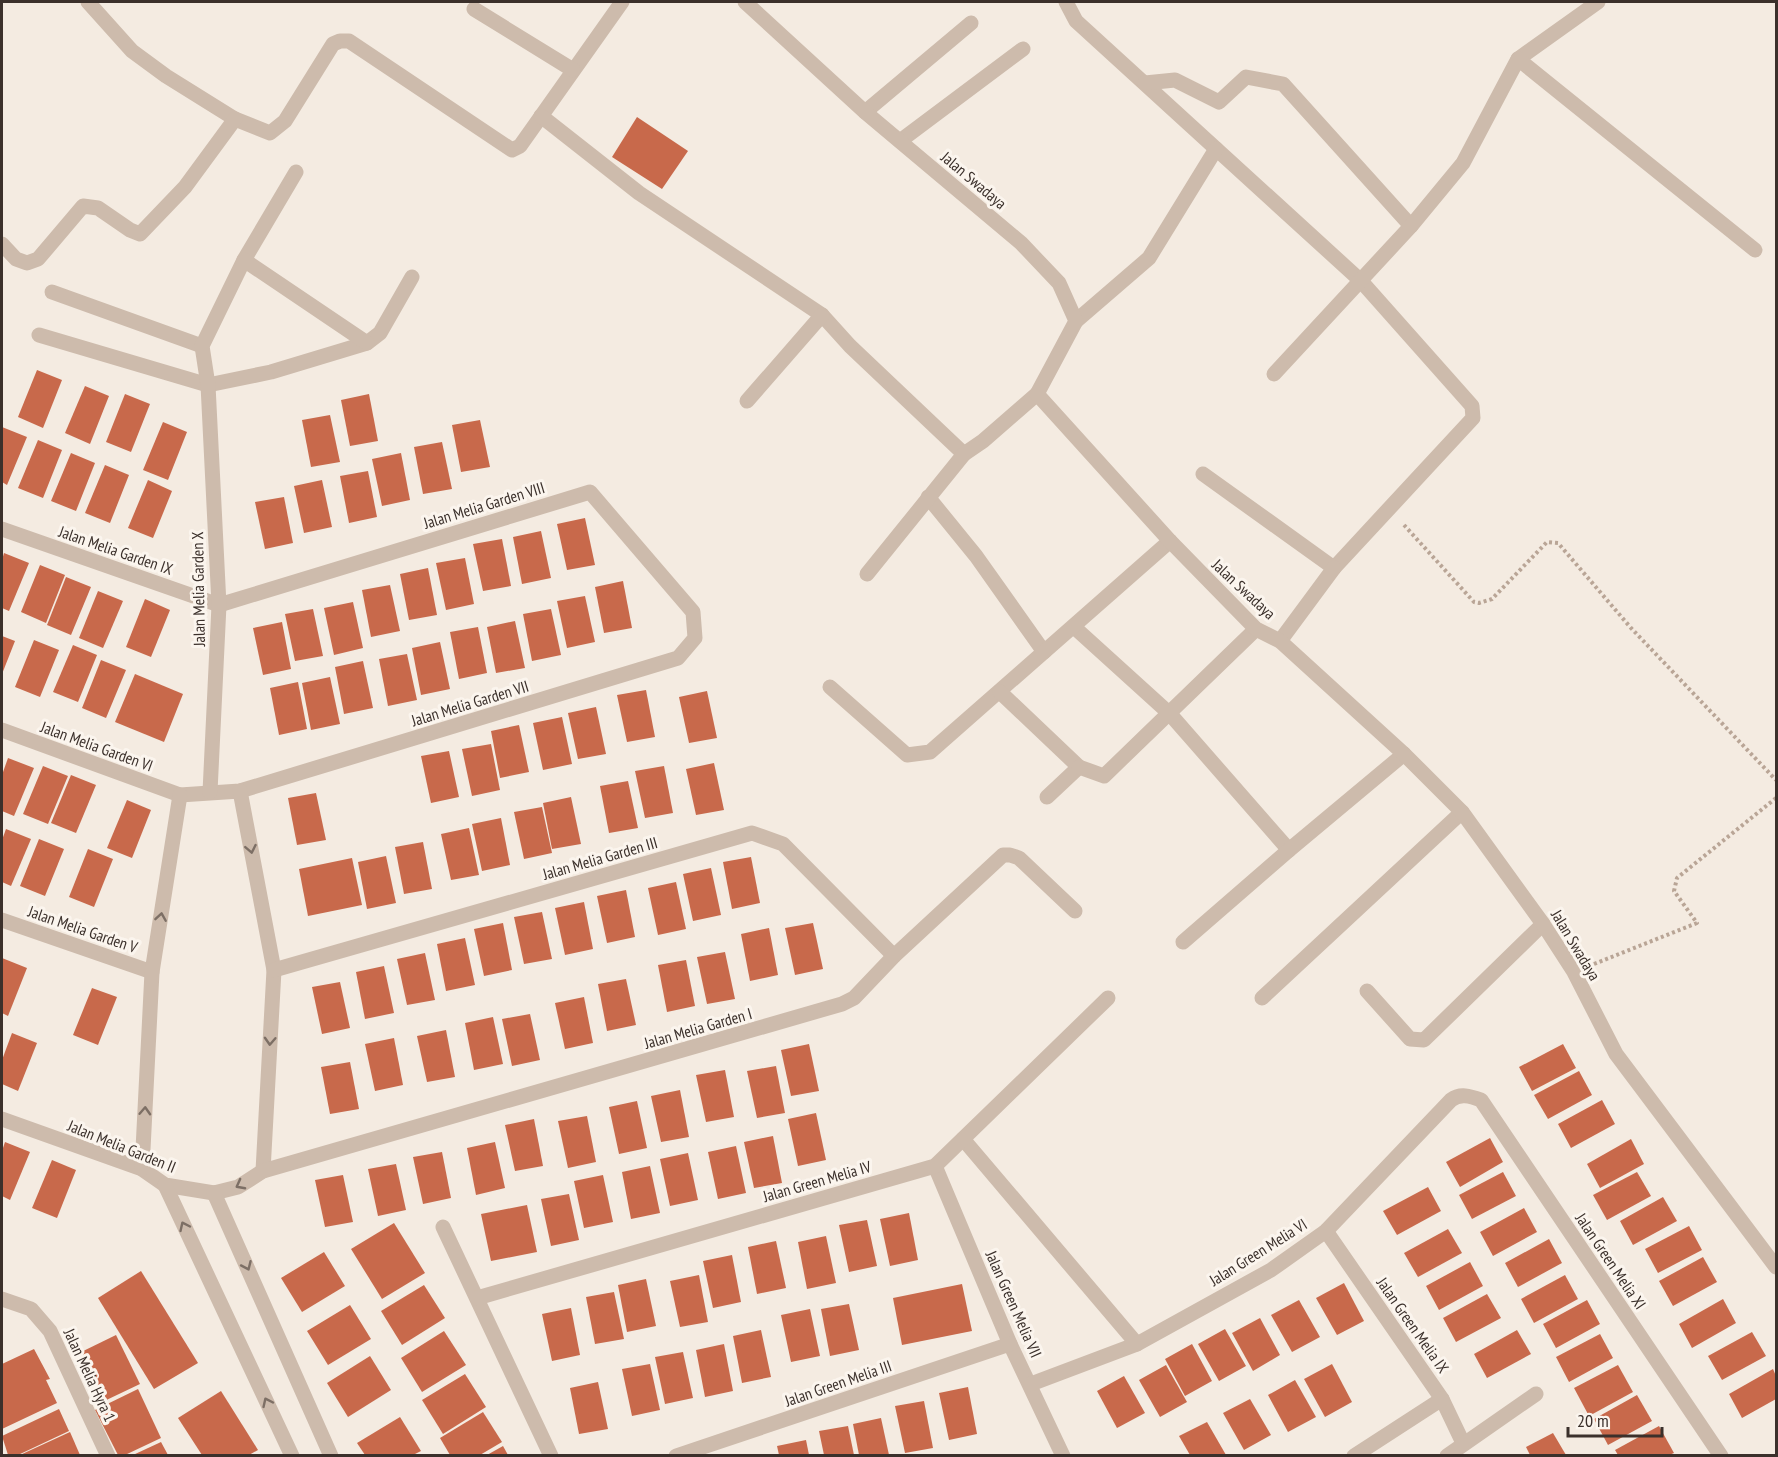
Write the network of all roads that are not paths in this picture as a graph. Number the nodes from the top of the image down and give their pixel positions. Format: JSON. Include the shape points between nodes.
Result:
{"nodes":[{"id":1,"x":88,"y":2,"type":"edge"},
{"id":2,"x":622,"y":2,"type":"edge"},
{"id":3,"x":745,"y":2,"type":"edge"},
{"id":4,"x":1066,"y":2,"type":"edge"},
{"id":5,"x":1598,"y":2,"type":"edge"},
{"id":6,"x":474,"y":9,"type":"dead end"},
{"id":7,"x":971,"y":23,"type":"dead end"},
{"id":8,"x":1023,"y":49,"type":"dead end"},
{"id":9,"x":1518,"y":59,"type":"junction"},
{"id":10,"x":573,"y":70,"type":"junction"},
{"id":11,"x":1145,"y":83,"type":"junction"},
{"id":12,"x":865,"y":112,"type":"junction"},
{"id":13,"x":541,"y":116,"type":"junction"},
{"id":14,"x":235,"y":119,"type":"junction"},
{"id":15,"x":900,"y":141,"type":"junction"},
{"id":16,"x":1216,"y":148,"type":"junction"},
{"id":17,"x":296,"y":172,"type":"dead end"},
{"id":18,"x":1411,"y":226,"type":"junction"},
{"id":19,"x":2,"y":244,"type":"edge"},
{"id":20,"x":1755,"y":250,"type":"dead end"},
{"id":21,"x":244,"y":260,"type":"junction"},
{"id":22,"x":412,"y":277,"type":"dead end"},
{"id":23,"x":1361,"y":281,"type":"junction"},
{"id":24,"x":52,"y":292,"type":"dead end"},
{"id":25,"x":822,"y":315,"type":"junction"},
{"id":26,"x":1076,"y":321,"type":"junction"},
{"id":27,"x":39,"y":335,"type":"dead end"},
{"id":28,"x":367,"y":343,"type":"junction"},
{"id":29,"x":202,"y":346,"type":"junction"},
{"id":30,"x":1274,"y":374,"type":"dead end"},
{"id":31,"x":208,"y":385,"type":"junction"},
{"id":32,"x":1037,"y":394,"type":"junction"},
{"id":33,"x":747,"y":401,"type":"dead end"},
{"id":34,"x":964,"y":454,"type":"junction"},
{"id":35,"x":1203,"y":474,"type":"dead end"},
{"id":36,"x":928,"y":496,"type":"junction"},
{"id":37,"x":2,"y":529,"type":"edge"},
{"id":38,"x":1170,"y":541,"type":"junction"},
{"id":39,"x":1334,"y":568,"type":"junction"},
{"id":40,"x":867,"y":574,"type":"dead end"},
{"id":41,"x":219,"y":606,"type":"junction"},
{"id":42,"x":1074,"y":627,"type":"junction"},
{"id":43,"x":1256,"y":629,"type":"junction"},
{"id":44,"x":694,"y":631,"type":"joint"},
{"id":45,"x":1280,"y":641,"type":"junction"},
{"id":46,"x":1044,"y":652,"type":"junction"},
{"id":47,"x":830,"y":687,"type":"dead end"},
{"id":48,"x":1000,"y":692,"type":"junction"},
{"id":49,"x":1170,"y":714,"type":"junction"},
{"id":50,"x":2,"y":730,"type":"edge"},
{"id":51,"x":1404,"y":754,"type":"junction"},
{"id":52,"x":1079,"y":767,"type":"junction"},
{"id":53,"x":240,"y":791,"type":"junction"},
{"id":54,"x":210,"y":792,"type":"junction"},
{"id":55,"x":180,"y":795,"type":"junction"},
{"id":56,"x":1047,"y":797,"type":"dead end"},
{"id":57,"x":1462,"y":812,"type":"junction"},
{"id":58,"x":1289,"y":850,"type":"junction"},
{"id":59,"x":1075,"y":911,"type":"dead end"},
{"id":60,"x":2,"y":921,"type":"edge"},
{"id":61,"x":1544,"y":924,"type":"junction"},
{"id":62,"x":1183,"y":942,"type":"dead end"},
{"id":63,"x":894,"y":956,"type":"junction"},
{"id":64,"x":274,"y":970,"type":"junction"},
{"id":65,"x":152,"y":972,"type":"junction"},
{"id":66,"x":1367,"y":991,"type":"dead end"},
{"id":67,"x":1108,"y":998,"type":"dead end"},
{"id":68,"x":1262,"y":998,"type":"dead end"},
{"id":69,"x":1465,"y":1096,"type":"joint"},
{"id":70,"x":2,"y":1119,"type":"edge"},
{"id":71,"x":963,"y":1138,"type":"junction"},
{"id":72,"x":935,"y":1166,"type":"junction"},
{"id":73,"x":142,"y":1169,"type":"junction"},
{"id":74,"x":263,"y":1171,"type":"junction"},
{"id":75,"x":165,"y":1185,"type":"junction"},
{"id":76,"x":214,"y":1193,"type":"junction"},
{"id":77,"x":443,"y":1227,"type":"dead end"},
{"id":78,"x":1326,"y":1231,"type":"junction"},
{"id":79,"x":1776,"y":1267,"type":"edge"},
{"id":80,"x":477,"y":1298,"type":"junction"},
{"id":81,"x":2,"y":1299,"type":"edge"},
{"id":82,"x":1010,"y":1344,"type":"junction"},
{"id":83,"x":1137,"y":1344,"type":"junction"},
{"id":84,"x":1031,"y":1384,"type":"junction"},
{"id":85,"x":1536,"y":1394,"type":"dead end"},
{"id":86,"x":1442,"y":1399,"type":"junction"},
{"id":87,"x":1463,"y":1443,"type":"junction"},
{"id":88,"x":718,"y":1449,"type":"edge"},
{"id":89,"x":108,"y":1455,"type":"edge"},
{"id":90,"x":291,"y":1455,"type":"edge"},
{"id":91,"x":331,"y":1455,"type":"edge"},
{"id":92,"x":551,"y":1455,"type":"edge"},
{"id":93,"x":676,"y":1455,"type":"edge"},
{"id":94,"x":1063,"y":1455,"type":"edge"},
{"id":95,"x":1354,"y":1455,"type":"edge"},
{"id":96,"x":1447,"y":1455,"type":"edge"},
{"id":97,"x":1721,"y":1455,"type":"edge"}],
"edges":[{"from":1,"to":14,"type":"street","via":[[132,51]]},
{"from":2,"to":10,"type":"street"},
{"from":3,"to":12,"type":"street","name":"Jalan Swadaya"},
{"from":4,"to":11,"type":"street","via":[[1076,21]]},
{"from":5,"to":9,"type":"street"},
{"from":6,"to":10,"type":"street"},
{"from":7,"to":12,"type":"street"},
{"from":8,"to":15,"type":"street"},
{"from":9,"to":18,"type":"street","via":[[1463,163]]},
{"from":9,"to":20,"type":"street"},
{"from":10,"to":13,"type":"street"},
{"from":11,"to":16,"type":"street"},
{"from":11,"to":18,"type":"street","via":[[1175,80],[1219,102],[1246,77],[1283,84]]},
{"from":12,"to":15,"type":"street","name":"Jalan Swadaya"},
{"from":13,"to":14,"type":"street","via":[[520,146],[512,150],[349,41],[340,41],[333,44],[278,128],[270,133]]},
{"from":13,"to":25,"type":"street","via":[[639,193]]},
{"from":14,"to":19,"type":"street","via":[[185,186],[140,234],[98,208],[83,206],[38,259],[27,264]]},
{"from":15,"to":26,"type":"street","name":"Jalan Swadaya","via":[[1021,243],[1059,283]]},
{"from":16,"to":23,"type":"street"},
{"from":16,"to":26,"type":"street","via":[[1149,258]]},
{"from":17,"to":21,"type":"street"},
{"from":18,"to":23,"type":"street"},
{"from":21,"to":28,"type":"street"},
{"from":21,"to":29,"type":"street"},
{"from":22,"to":28,"type":"street","via":[[380,333]]},
{"from":23,"to":30,"type":"street"},
{"from":23,"to":39,"type":"street","via":[[1472,406],[1473,418]]},
{"from":24,"to":29,"type":"street"},
{"from":25,"to":33,"type":"street"},
{"from":25,"to":34,"type":"street"},
{"from":26,"to":32,"type":"street"},
{"from":27,"to":31,"type":"street"},
{"from":28,"to":31,"type":"street","via":[[271,372]]},
{"from":29,"to":31,"type":"street","name":"Jalan Melia Garden X"},
{"from":31,"to":41,"type":"street","name":"Jalan Melia Garden X"},
{"from":32,"to":34,"type":"street"},
{"from":32,"to":38,"type":"street","name":"Jalan Swadaya"},
{"from":34,"to":36,"type":"street"},
{"from":35,"to":39,"type":"street"},
{"from":36,"to":40,"type":"street"},
{"from":36,"to":46,"type":"street"},
{"from":37,"to":41,"type":"street","name":"Jalan Melia Garden IX"},
{"from":38,"to":42,"type":"street"},
{"from":38,"to":43,"type":"street","name":"Jalan Swadaya"},
{"from":39,"to":45,"type":"street"},
{"from":41,"to":44,"type":"street","name":"Jalan Melia Garden VIII","via":[[590,492],[693,612]]},
{"from":41,"to":54,"type":"street","name":"Jalan Melia Garden X"},
{"from":42,"to":46,"type":"street"},
{"from":42,"to":49,"type":"street"},
{"from":43,"to":45,"type":"street","name":"Jalan Swadaya"},
{"from":43,"to":49,"type":"street"},
{"from":44,"to":53,"type":"street","name":"Jalan Melia Garden VII","via":[[695,638],[678,658]]},
{"from":45,"to":51,"type":"street","name":"Jalan Swadaya"},
{"from":46,"to":48,"type":"street"},
{"from":47,"to":48,"type":"street","via":[[907,755],[930,752]]},
{"from":48,"to":52,"type":"street"},
{"from":49,"to":52,"type":"street","via":[[1104,776]]},
{"from":49,"to":58,"type":"street"},
{"from":50,"to":55,"type":"street","name":"Jalan Melia Garden VI"},
{"from":51,"to":57,"type":"street","name":"Jalan Swadaya"},
{"from":51,"to":58,"type":"street"},
{"from":52,"to":56,"type":"street"},
{"from":53,"to":54,"type":"street","name":"Jalan Melia Garden VII"},
{"from":53,"to":64,"type":"street","one_way":true},
{"from":54,"to":55,"type":"street","name":"Jalan Melia Garden VII"},
{"from":65,"to":55,"type":"street","one_way":true},
{"from":57,"to":61,"type":"street","name":"Jalan Swadaya"},
{"from":57,"to":68,"type":"street"},
{"from":58,"to":62,"type":"street"},
{"from":59,"to":63,"type":"street","name":"Jalan Melia Garden I","via":[[1019,858],[1003,855]]},
{"from":60,"to":65,"type":"street","name":"Jalan Melia Garden V"},
{"from":61,"to":66,"type":"street","via":[[1424,1040],[1410,1040]]},
{"from":61,"to":79,"type":"street","name":"Jalan Swadaya","via":[[1616,1054]]},
{"from":63,"to":64,"type":"street","name":"Jalan Melia Garden III","via":[[783,844],[752,833]]},
{"from":63,"to":74,"type":"street","name":"Jalan Melia Garden I","via":[[854,998],[842,1004]]},
{"from":64,"to":74,"type":"street","one_way":true},
{"from":73,"to":65,"type":"street","one_way":true},
{"from":67,"to":71,"type":"street","name":"Jalan Green Melia IV"},
{"from":69,"to":78,"type":"street","name":"Jalan Green Melia VI","via":[[1450,1100]]},
{"from":69,"to":97,"type":"street","name":"Jalan Green Melia XI","via":[[1481,1100]]},
{"from":70,"to":73,"type":"street","name":"Jalan Melia Garden II"},
{"from":71,"to":72,"type":"street","name":"Jalan Green Melia IV"},
{"from":71,"to":83,"type":"street"},
{"from":72,"to":80,"type":"street","name":"Jalan Green Melia IV"},
{"from":72,"to":82,"type":"street","name":"Jalan Green Melia VII"},
{"from":73,"to":75,"type":"street","name":"Jalan Melia Garden II"},
{"from":74,"to":76,"type":"street","name":"Jalan Melia Garden II","one_way":true,"via":[[238,1187]]},
{"from":75,"to":76,"type":"street","name":"Jalan Melia Garden II"},
{"from":90,"to":75,"type":"street","one_way":true},
{"from":76,"to":91,"type":"street","one_way":true},
{"from":77,"to":80,"type":"street"},
{"from":78,"to":83,"type":"street","name":"Jalan Green Melia VI","via":[[1271,1270]]},
{"from":78,"to":86,"type":"street","name":"Jalan Green Melia IX"},
{"from":80,"to":92,"type":"street"},
{"from":81,"to":89,"type":"street","name":"Jalan Melia Hyra 1","via":[[31,1309],[50,1331]]},
{"from":82,"to":84,"type":"street","name":"Jalan Green Melia VII"},
{"from":82,"to":88,"type":"street","name":"Jalan Green Melia III"},
{"from":83,"to":84,"type":"street","name":"Jalan Green Melia VI"},
{"from":84,"to":94,"type":"street","name":"Jalan Green Melia VII"},
{"from":85,"to":87,"type":"street"},
{"from":86,"to":87,"type":"street","name":"Jalan Green Melia IX"},
{"from":86,"to":95,"type":"street"},
{"from":87,"to":96,"type":"street"},
{"from":88,"to":93,"type":"street","name":"Jalan Green Melia III"}]}
